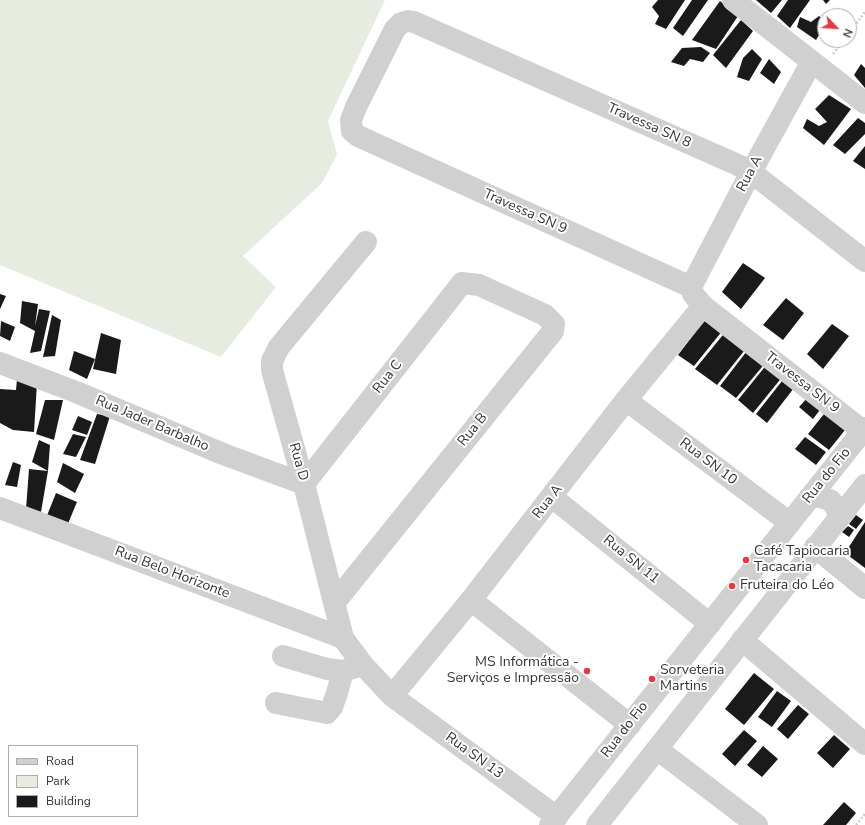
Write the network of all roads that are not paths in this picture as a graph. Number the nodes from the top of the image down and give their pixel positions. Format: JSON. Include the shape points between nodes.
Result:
{"nodes":[{"id":1,"x":733,"y":0,"type":"edge"},
{"id":2,"x":812,"y":63,"type":"junction"},
{"id":3,"x":865,"y":103,"type":"edge"},
{"id":4,"x":358,"y":136,"type":"joint"},
{"id":5,"x":751,"y":172,"type":"junction"},
{"id":6,"x":366,"y":242,"type":"dead end"},
{"id":7,"x":865,"y":261,"type":"edge"},
{"id":8,"x":479,"y":285,"type":"joint"},
{"id":9,"x":691,"y":287,"type":"junction"},
{"id":10,"x":702,"y":306,"type":"junction"},
{"id":11,"x":0,"y":363,"type":"edge"},
{"id":12,"x":626,"y":400,"type":"junction"},
{"id":13,"x":864,"y":430,"type":"edge"},
{"id":14,"x":836,"y":466,"type":"junction"},
{"id":15,"x":304,"y":484,"type":"junction"},
{"id":16,"x":864,"y":486,"type":"edge"},
{"id":17,"x":812,"y":495,"type":"junction"},
{"id":18,"x":552,"y":497,"type":"junction"},
{"id":19,"x":0,"y":508,"type":"edge"},
{"id":20,"x":839,"y":518,"type":"junction"},
{"id":21,"x":790,"y":523,"type":"junction"},
{"id":22,"x":815,"y":548,"type":"junction"},
{"id":23,"x":865,"y":588,"type":"edge"},
{"id":24,"x":471,"y":600,"type":"junction"},
{"id":25,"x":335,"y":602,"type":"junction"},
{"id":26,"x":710,"y":624,"type":"junction"},
{"id":27,"x":343,"y":638,"type":"junction"},
{"id":28,"x":742,"y":640,"type":"junction"},
{"id":29,"x":282,"y":656,"type":"dead end"},
{"id":30,"x":353,"y":668,"type":"junction"},
{"id":31,"x":392,"y":696,"type":"junction"},
{"id":32,"x":276,"y":703,"type":"dead end"},
{"id":33,"x":630,"y":725,"type":"junction"},
{"id":34,"x":865,"y":744,"type":"edge"},
{"id":35,"x":658,"y":749,"type":"junction"},
{"id":36,"x":553,"y":821,"type":"edge"},
{"id":37,"x":597,"y":825,"type":"edge"},
{"id":38,"x":757,"y":825,"type":"edge"}],
"edges":[{"from":1,"to":2,"type":"street"},
{"from":2,"to":3,"type":"street"},
{"from":2,"to":5,"type":"street","name":"Rua A"},
{"from":4,"to":5,"type":"street","name":"Travessa SN 8","via":[[352,131],[351,120],[394,29],[408,21]]},
{"from":4,"to":9,"type":"street","name":"Travessa SN 9"},
{"from":5,"to":7,"type":"street","name":"Travessa SN 8"},
{"from":5,"to":9,"type":"street","name":"Rua A"},
{"from":6,"to":15,"type":"street","name":"Rua D","via":[[279,347],[272,361],[272,370]]},
{"from":8,"to":15,"type":"street","name":"Rua C","via":[[462,283]]},
{"from":8,"to":25,"type":"street","name":"Rua B","via":[[545,315],[554,324],[553,331]]},
{"from":9,"to":10,"type":"street","name":"Travessa SN 9","via":[[690,290]]},
{"from":10,"to":12,"type":"street","name":"Rua A"},
{"from":10,"to":13,"type":"street","name":"Travessa SN 9"},
{"from":11,"to":15,"type":"street","name":"Rua Jader Barbalho","via":[[223,454]]},
{"from":12,"to":18,"type":"street","name":"Rua A"},
{"from":12,"to":21,"type":"street","name":"Rua SN 10"},
{"from":13,"to":14,"type":"street","name":"Rua do Fio"},
{"from":14,"to":16,"type":"street","via":[[844,481],[855,488]]},
{"from":14,"to":17,"type":"street","name":"Rua do Fio"},
{"from":15,"to":25,"type":"street","name":"Rua D"},
{"from":16,"to":20,"type":"street"},
{"from":17,"to":20,"type":"street","via":[[830,500],[836,507]]},
{"from":17,"to":21,"type":"street","name":"Rua do Fio"},
{"from":18,"to":24,"type":"street","name":"Rua A"},
{"from":18,"to":26,"type":"street","name":"Rua SN 11"},
{"from":19,"to":27,"type":"street","name":"Rua Belo Horizonte"},
{"from":20,"to":22,"type":"street"},
{"from":21,"to":26,"type":"street","name":"Rua do Fio"},
{"from":22,"to":23,"type":"street"},
{"from":22,"to":28,"type":"street"},
{"from":24,"to":31,"type":"street","name":"Rua A"},
{"from":24,"to":33,"type":"street"},
{"from":25,"to":27,"type":"street","name":"Rua D"},
{"from":26,"to":33,"type":"street","name":"Rua do Fio"},
{"from":27,"to":30,"type":"street","name":"Rua D"},
{"from":28,"to":34,"type":"street"},
{"from":28,"to":35,"type":"street"},
{"from":29,"to":30,"type":"street","via":[[328,669]]},
{"from":30,"to":31,"type":"street","name":"Rua D"},
{"from":30,"to":32,"type":"street","via":[[327,713]]},
{"from":31,"to":36,"type":"street","name":"Rua SN 13"},
{"from":33,"to":36,"type":"street","name":"Rua do Fio"},
{"from":35,"to":37,"type":"street"},
{"from":35,"to":38,"type":"street"}]}
